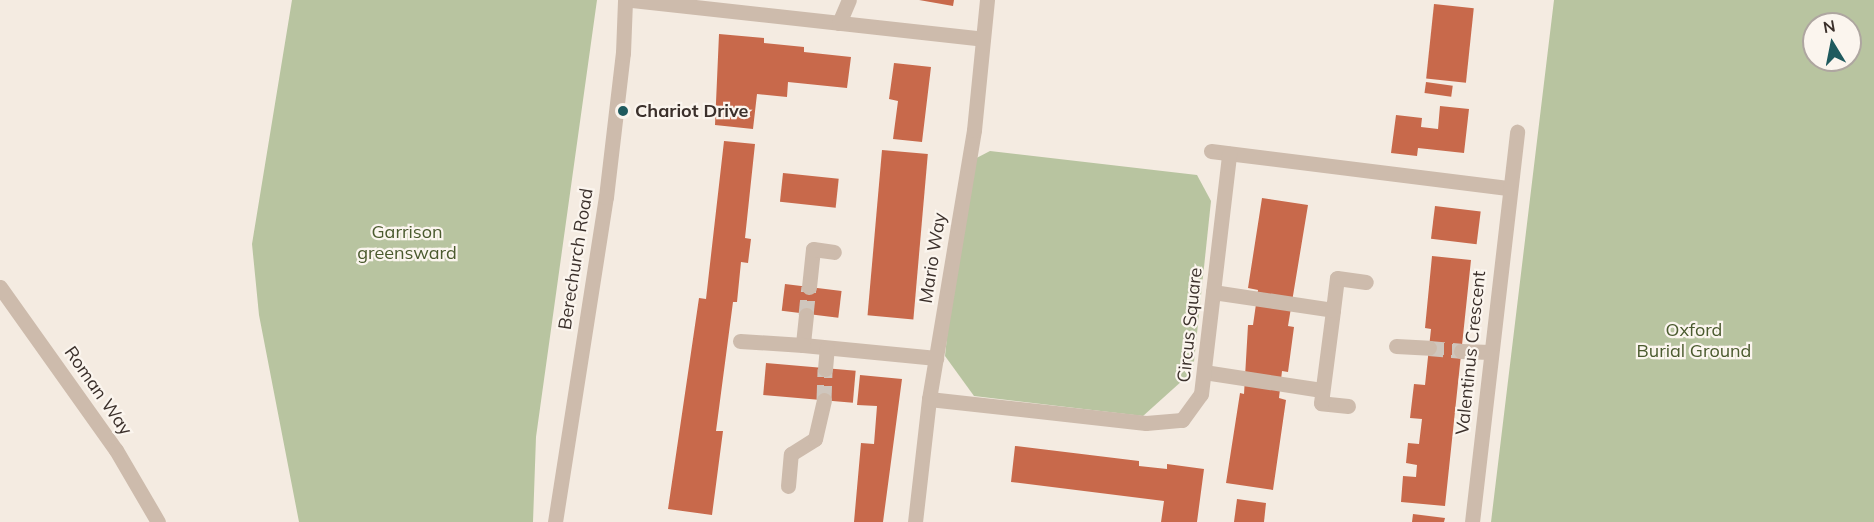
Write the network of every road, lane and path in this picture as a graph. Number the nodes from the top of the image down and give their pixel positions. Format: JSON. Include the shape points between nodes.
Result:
{"nodes":[{"id":1,"x":625,"y":0,"type":"edge"},
{"id":2,"x":632,"y":0,"type":"edge"},
{"id":3,"x":849,"y":0,"type":"edge"},
{"id":4,"x":987,"y":0,"type":"edge"},
{"id":5,"x":839,"y":23,"type":"junction"},
{"id":6,"x":982,"y":39,"type":"junction"},
{"id":7,"x":1517,"y":132,"type":"dead end"},
{"id":8,"x":1210,"y":151,"type":"dead end"},
{"id":9,"x":1228,"y":154,"type":"junction"},
{"id":10,"x":1510,"y":188,"type":"junction"},
{"id":11,"x":834,"y":252,"type":"dead end"},
{"id":12,"x":1366,"y":282,"type":"dead end"},
{"id":13,"x":0,"y":287,"type":"edge"},
{"id":14,"x":809,"y":287,"type":"tunnel mouth"},
{"id":15,"x":1213,"y":292,"type":"junction"},
{"id":16,"x":1332,"y":310,"type":"junction"},
{"id":17,"x":806,"y":315,"type":"tunnel mouth"},
{"id":18,"x":740,"y":341,"type":"dead end"},
{"id":19,"x":803,"y":345,"type":"junction"},
{"id":20,"x":1396,"y":346,"type":"dead end"},
{"id":21,"x":826,"y":348,"type":"junction"},
{"id":22,"x":1429,"y":348,"type":"tunnel mouth"},
{"id":23,"x":1461,"y":351,"type":"tunnel mouth"},
{"id":24,"x":1490,"y":352,"type":"junction"},
{"id":25,"x":936,"y":358,"type":"junction"},
{"id":26,"x":825,"y":369,"type":"tunnel mouth"},
{"id":27,"x":1204,"y":372,"type":"junction"},
{"id":28,"x":1322,"y":390,"type":"junction"},
{"id":29,"x":929,"y":399,"type":"junction"},
{"id":30,"x":824,"y":400,"type":"tunnel mouth"},
{"id":31,"x":1348,"y":406,"type":"dead end"},
{"id":32,"x":788,"y":486,"type":"dead end"},
{"id":33,"x":158,"y":522,"type":"edge"},
{"id":34,"x":555,"y":522,"type":"edge"},
{"id":35,"x":915,"y":522,"type":"edge"},
{"id":36,"x":1473,"y":522,"type":"edge"}],
"edges":[{"from":1,"to":34,"type":"street","name":"Berechurch Road","via":[[623,53],[606,197]]},
{"from":2,"to":5,"type":"street"},
{"from":3,"to":5,"type":"street"},
{"from":4,"to":6,"type":"street","name":"Mario Way"},
{"from":5,"to":6,"type":"street"},
{"from":6,"to":25,"type":"street","name":"Mario Way","via":[[974,130]]},
{"from":7,"to":10,"type":"street","name":"Valentinus Crescent"},
{"from":8,"to":9,"type":"street"},
{"from":9,"to":10,"type":"street"},
{"from":9,"to":15,"type":"street","name":"Circus Square"},
{"from":10,"to":24,"type":"street","name":"Valentinus Crescent"},
{"from":11,"to":14,"type":"street","via":[[813,249]]},
{"from":12,"to":16,"type":"street","via":[[1337,278]]},
{"from":13,"to":33,"type":"street","name":"Roman Way","via":[[116,450]]},
{"from":15,"to":16,"type":"street"},
{"from":15,"to":27,"type":"street","name":"Circus Square"},
{"from":16,"to":28,"type":"street"},
{"from":17,"to":19,"type":"street"},
{"from":18,"to":19,"type":"street"},
{"from":19,"to":21,"type":"street"},
{"from":20,"to":22,"type":"street"},
{"from":21,"to":25,"type":"street"},
{"from":21,"to":26,"type":"street"},
{"from":23,"to":24,"type":"street"},
{"from":24,"to":36,"type":"street","name":"Valentinus Crescent"},
{"from":25,"to":29,"type":"street","name":"Mario Way"},
{"from":27,"to":28,"type":"street"},
{"from":27,"to":29,"type":"street","name":"Circus Square","via":[[1201,394],[1182,420],[1146,423]]},
{"from":28,"to":31,"type":"street","via":[[1321,403]]},
{"from":29,"to":35,"type":"street","name":"Mario Way"},
{"from":30,"to":32,"type":"street","via":[[815,439],[791,454]]}]}
